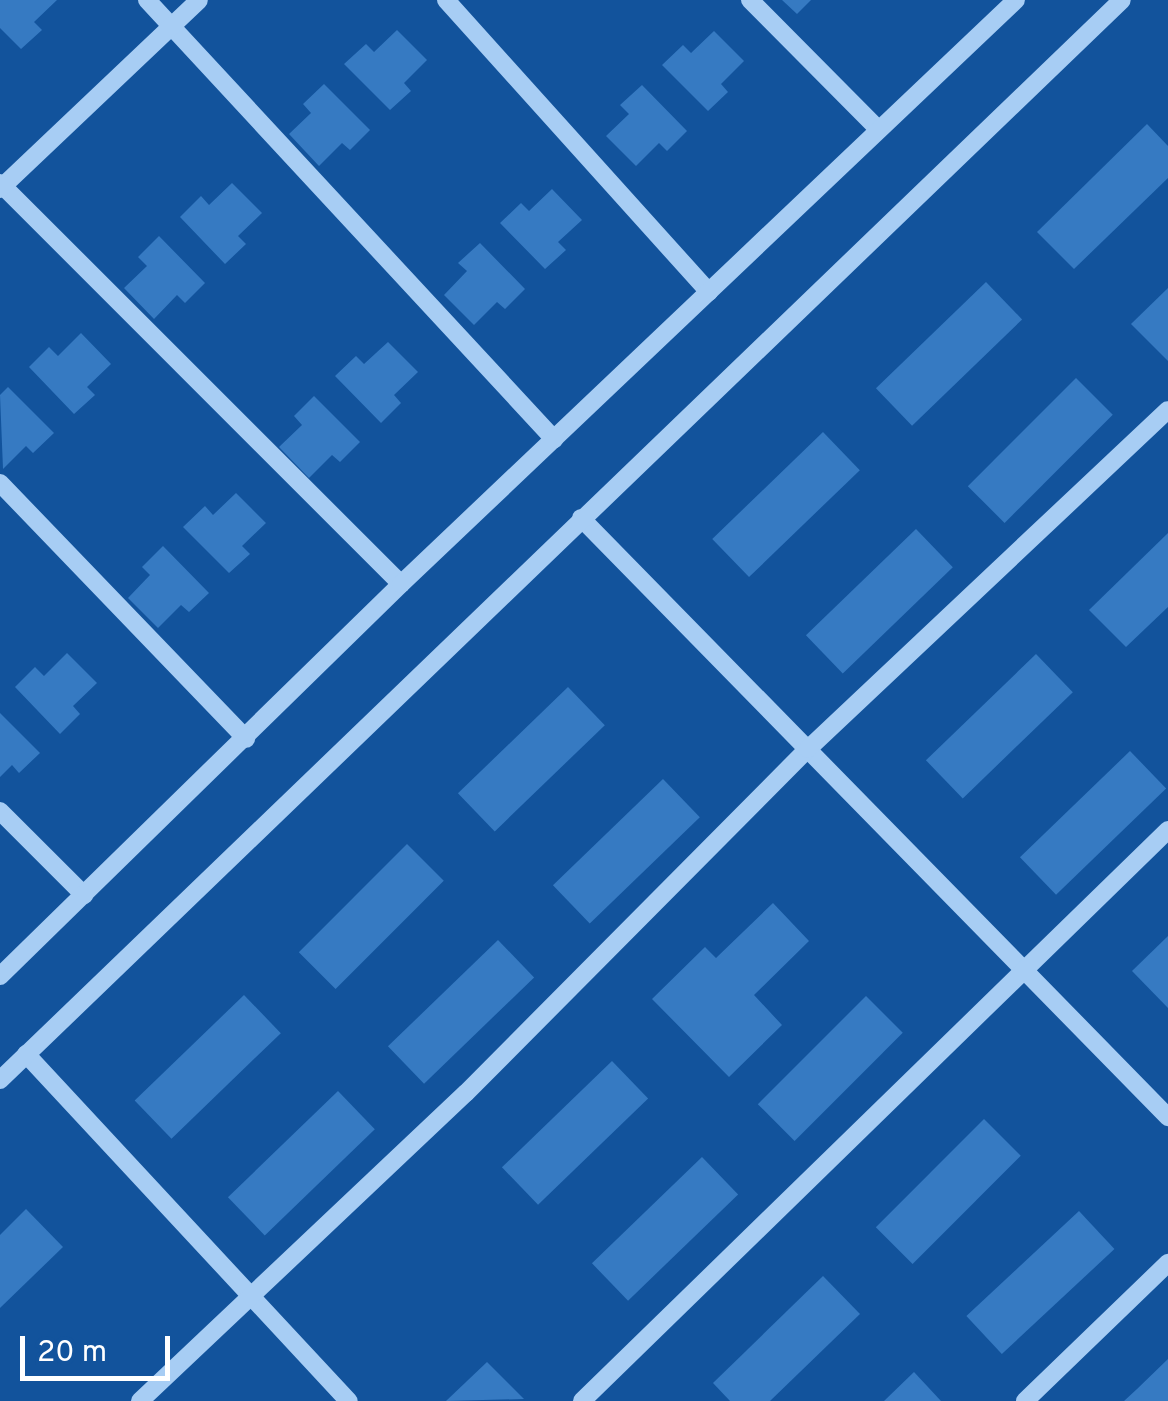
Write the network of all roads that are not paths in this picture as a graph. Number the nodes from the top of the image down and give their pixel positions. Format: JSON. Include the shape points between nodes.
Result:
{"nodes":[{"id":1,"x":147,"y":0,"type":"edge"},
{"id":2,"x":199,"y":0,"type":"edge"},
{"id":3,"x":446,"y":0,"type":"edge"},
{"id":4,"x":750,"y":0,"type":"edge"},
{"id":5,"x":1016,"y":0,"type":"edge"},
{"id":6,"x":1122,"y":0,"type":"edge"},
{"id":7,"x":173,"y":25,"type":"junction"},
{"id":8,"x":877,"y":128,"type":"junction"},
{"id":9,"x":1,"y":186,"type":"edge"},
{"id":10,"x":710,"y":292,"type":"junction"},
{"id":11,"x":1168,"y":410,"type":"edge"},
{"id":12,"x":554,"y":439,"type":"junction"},
{"id":13,"x":0,"y":483,"type":"edge"},
{"id":14,"x":581,"y":518,"type":"junction"},
{"id":15,"x":401,"y":584,"type":"junction"},
{"id":16,"x":246,"y":739,"type":"junction"},
{"id":17,"x":808,"y":749,"type":"junction"},
{"id":18,"x":0,"y":811,"type":"edge"},
{"id":19,"x":1168,"y":830,"type":"edge"},
{"id":20,"x":84,"y":895,"type":"junction"},
{"id":21,"x":1025,"y":970,"type":"junction"},
{"id":22,"x":0,"y":976,"type":"edge"},
{"id":23,"x":26,"y":1054,"type":"junction"},
{"id":24,"x":0,"y":1080,"type":"edge"},
{"id":25,"x":1168,"y":1117,"type":"edge"},
{"id":26,"x":1168,"y":1264,"type":"edge"},
{"id":27,"x":251,"y":1296,"type":"junction"},
{"id":28,"x":140,"y":1401,"type":"edge"},
{"id":29,"x":348,"y":1401,"type":"edge"},
{"id":30,"x":582,"y":1401,"type":"edge"},
{"id":31,"x":1025,"y":1401,"type":"edge"}],
"edges":[{"from":1,"to":7,"type":"street"},
{"from":2,"to":7,"type":"street"},
{"from":3,"to":10,"type":"street"},
{"from":4,"to":8,"type":"street"},
{"from":5,"to":8,"type":"street"},
{"from":6,"to":14,"type":"street"},
{"from":7,"to":9,"type":"street"},
{"from":7,"to":12,"type":"street"},
{"from":8,"to":10,"type":"street"},
{"from":9,"to":15,"type":"street"},
{"from":10,"to":12,"type":"street"},
{"from":11,"to":17,"type":"street"},
{"from":12,"to":15,"type":"street"},
{"from":13,"to":16,"type":"street"},
{"from":14,"to":17,"type":"street"},
{"from":14,"to":23,"type":"street"},
{"from":15,"to":16,"type":"street"},
{"from":16,"to":20,"type":"street"},
{"from":17,"to":21,"type":"street"},
{"from":17,"to":27,"type":"street","via":[[466,1093]]},
{"from":18,"to":20,"type":"street"},
{"from":19,"to":21,"type":"street"},
{"from":20,"to":22,"type":"street"},
{"from":21,"to":25,"type":"street"},
{"from":21,"to":30,"type":"street"},
{"from":23,"to":24,"type":"street"},
{"from":23,"to":27,"type":"street"},
{"from":26,"to":31,"type":"street"},
{"from":27,"to":28,"type":"street"},
{"from":27,"to":29,"type":"street"}]}
